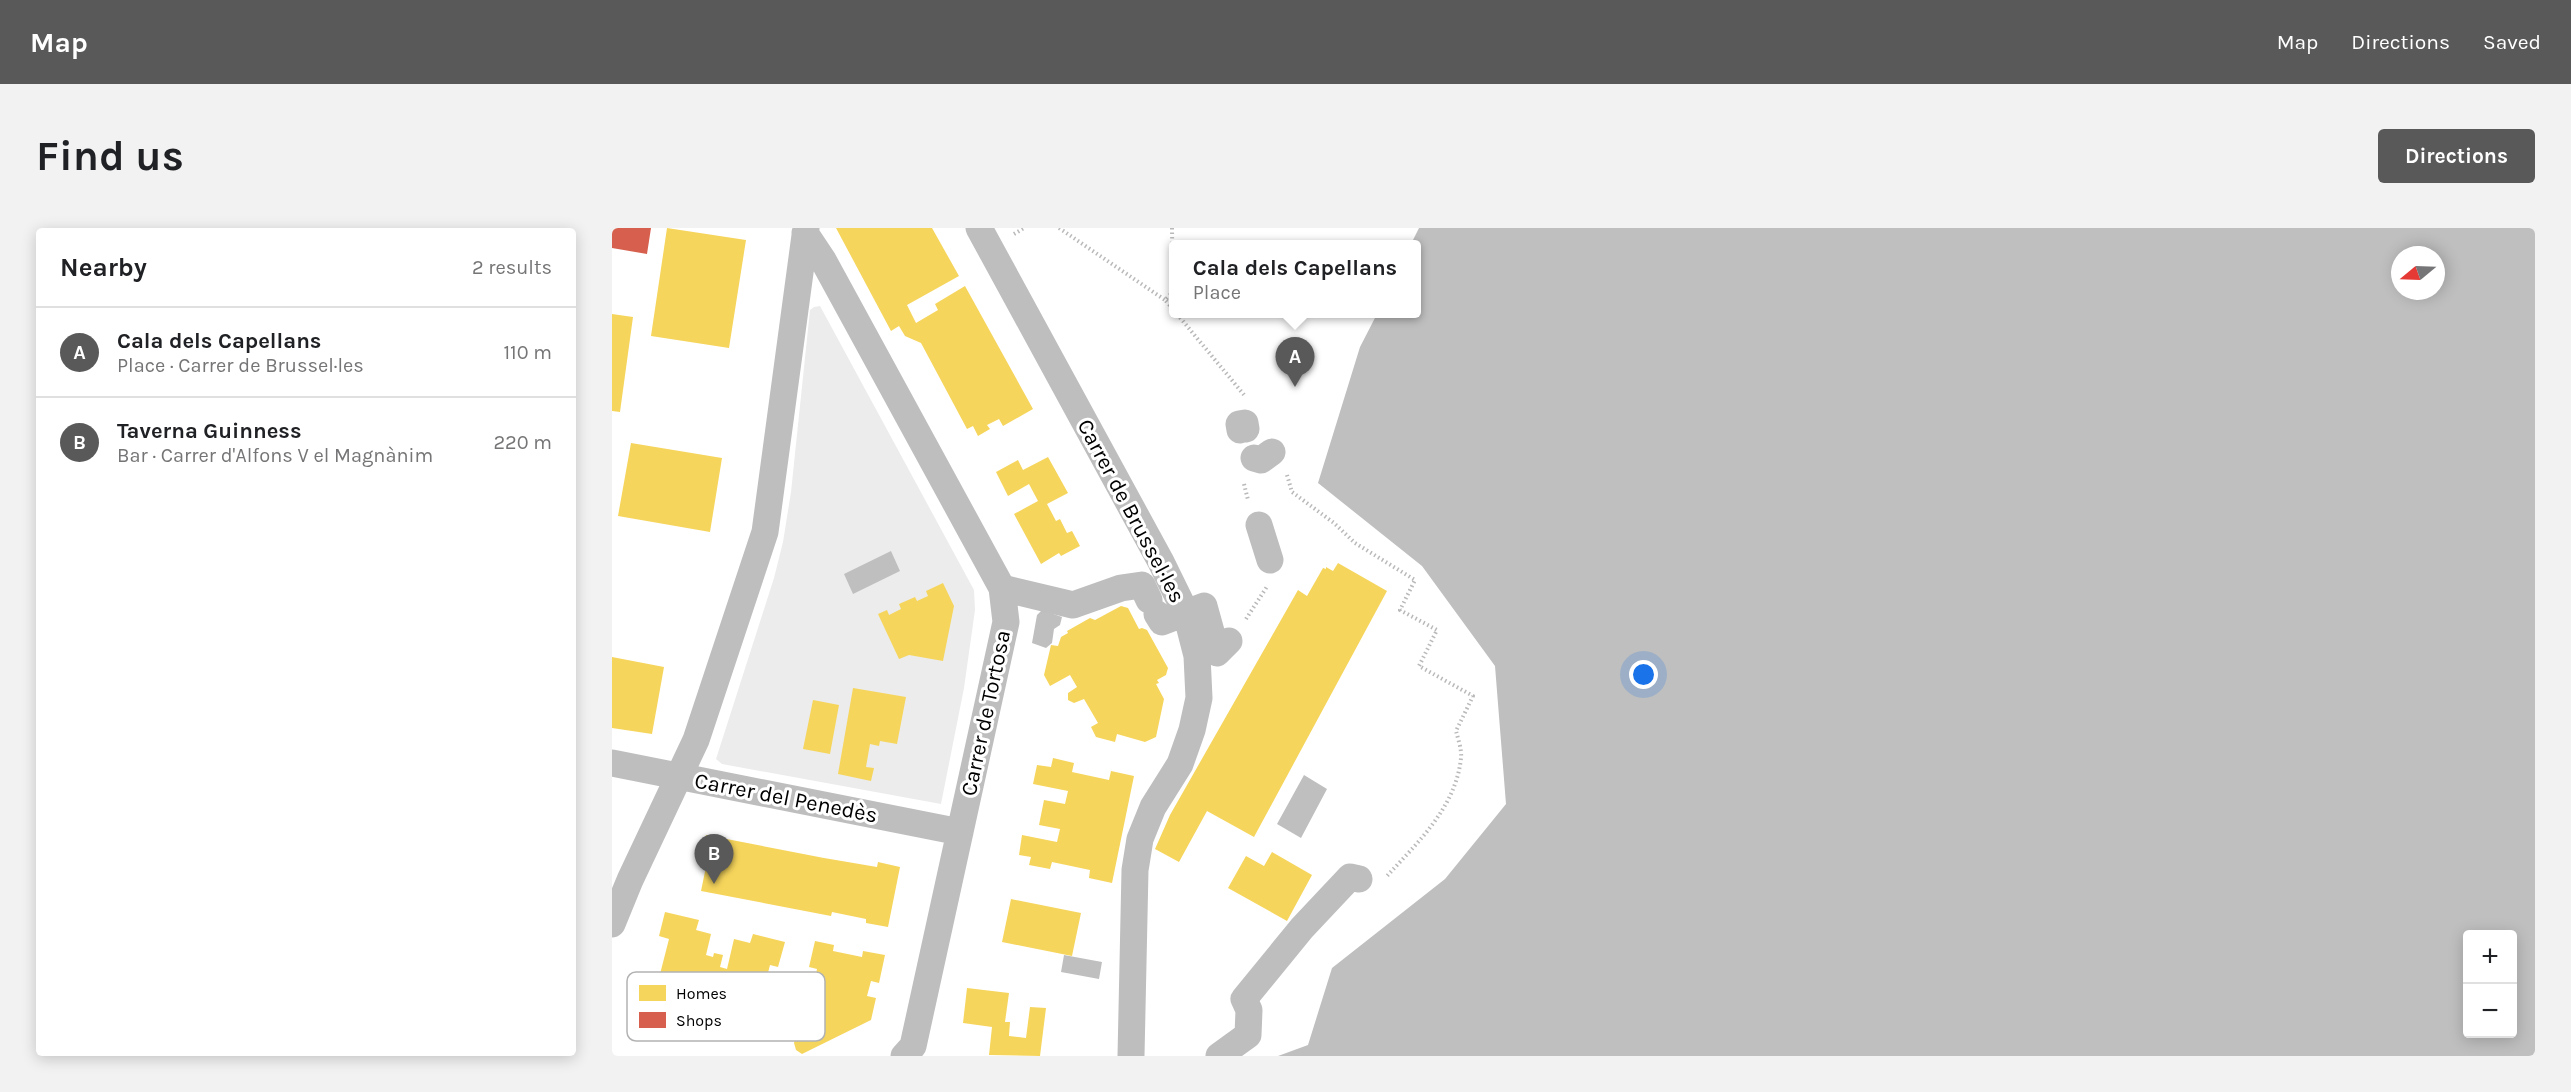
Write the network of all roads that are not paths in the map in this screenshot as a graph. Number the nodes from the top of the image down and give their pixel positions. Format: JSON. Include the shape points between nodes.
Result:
{"nodes":[{"id":1,"x":979,"y":228,"type":"edge"},
{"id":2,"x":806,"y":230,"type":"edge"},
{"id":3,"x":1259,"y":525,"type":"dead end"},
{"id":4,"x":1270,"y":560,"type":"dead end"},
{"id":5,"x":1002,"y":588,"type":"junction"},
{"id":6,"x":1186,"y":613,"type":"junction"},
{"id":7,"x":1229,"y":641,"type":"dead end"},
{"id":8,"x":612,"y":763,"type":"edge"},
{"id":9,"x":680,"y":778,"type":"junction"},
{"id":10,"x":960,"y":832,"type":"junction"},
{"id":11,"x":1359,"y":879,"type":"road end"},
{"id":12,"x":612,"y":924,"type":"edge"},
{"id":13,"x":904,"y":1056,"type":"edge"},
{"id":14,"x":1131,"y":1056,"type":"edge"},
{"id":15,"x":1219,"y":1056,"type":"edge"}],
"edges":[{"from":1,"to":6,"type":"street","name":"Carrer de Brussel·les"},
{"from":2,"to":5,"type":"street","name":"Carrer de Tortosa"},
{"from":2,"to":9,"type":"street","via":[[765,531],[711,699]]},
{"from":3,"to":4,"type":"street"},
{"from":5,"to":6,"type":"street","via":[[1073,605],[1142,585],[1162,622]]},
{"from":5,"to":10,"type":"street","name":"Carrer de Tortosa","via":[[1006,622]]},
{"from":6,"to":7,"type":"street","via":[[1204,606],[1216,653]]},
{"from":6,"to":14,"type":"street","name":"Carrer de Brussel·les","via":[[1197,656],[1199,698],[1180,764],[1153,807],[1140,839],[1135,870]]},
{"from":8,"to":9,"type":"street","name":"Carrer del Penedès"},
{"from":9,"to":10,"type":"street","name":"Carrer del Penedès"},
{"from":9,"to":12,"type":"street"},
{"from":10,"to":13,"type":"street","name":"Carrer de Tortosa","via":[[913,1046]]},
{"from":11,"to":15,"type":"street","via":[[1350,877],[1244,999],[1249,1010],[1248,1035]]}]}
